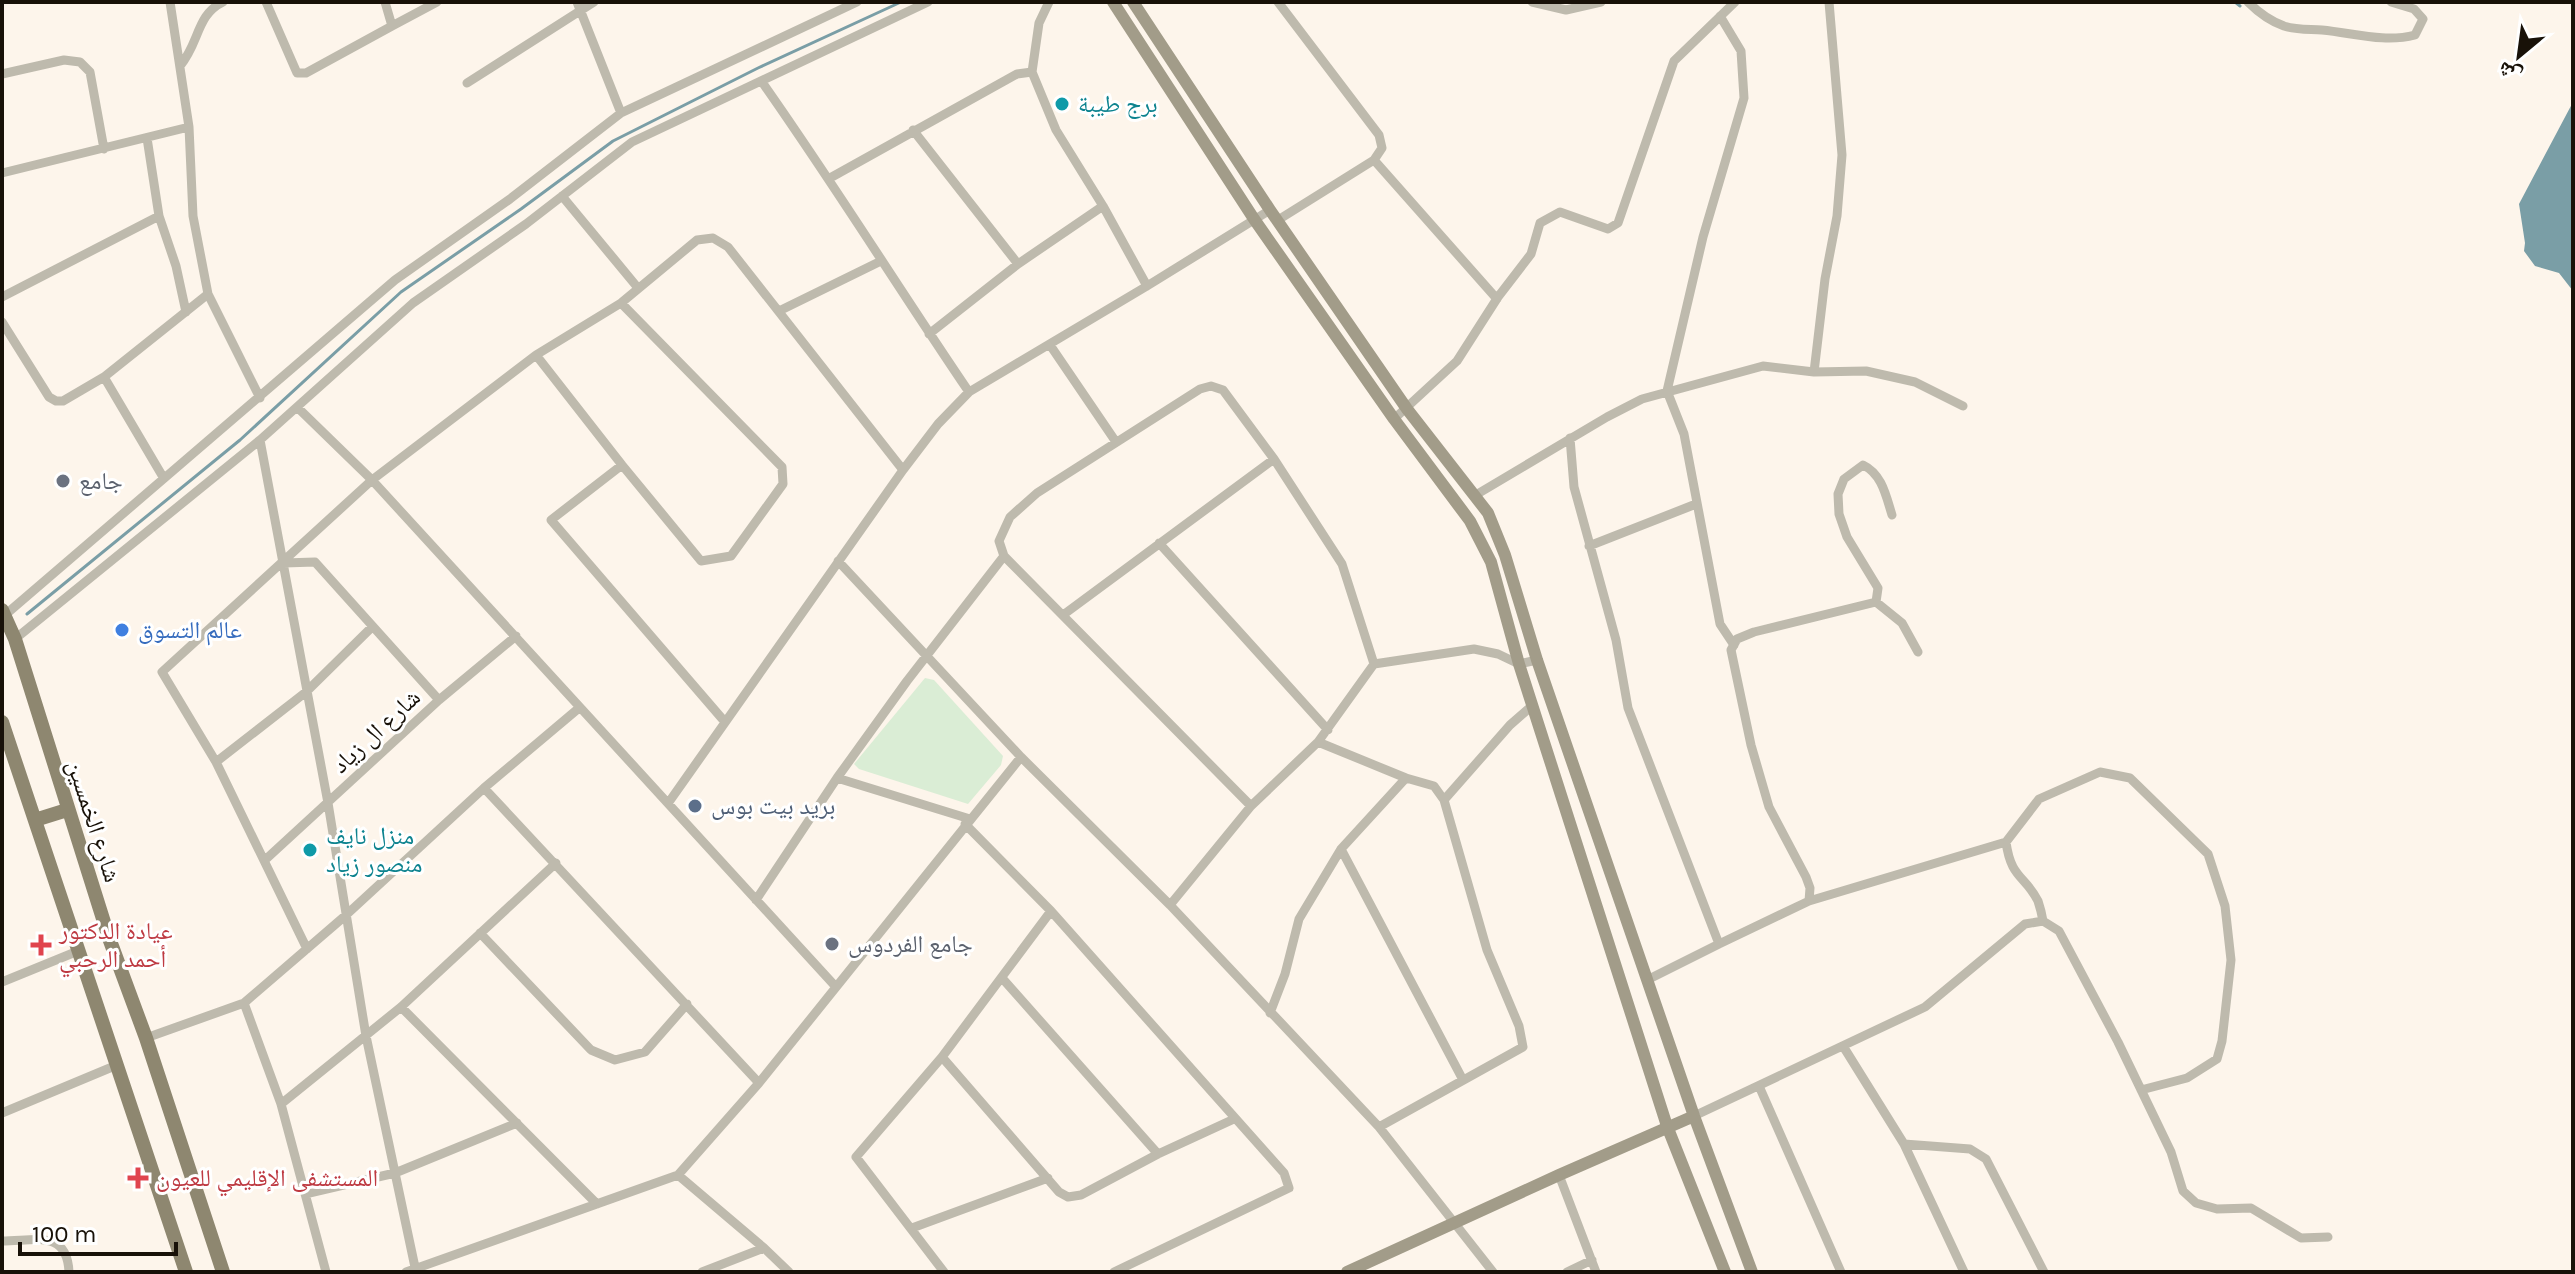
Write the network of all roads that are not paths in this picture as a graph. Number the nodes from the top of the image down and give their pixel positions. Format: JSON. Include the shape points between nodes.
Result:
{"nodes":[{"id":1,"x":170,"y":2,"type":"edge"},
{"id":2,"x":223,"y":2,"type":"edge"},
{"id":3,"x":266,"y":2,"type":"edge"},
{"id":4,"x":385,"y":2,"type":"edge"},
{"id":5,"x":437,"y":2,"type":"edge"},
{"id":6,"x":594,"y":2,"type":"edge"},
{"id":7,"x":857,"y":2,"type":"edge"},
{"id":8,"x":928,"y":2,"type":"edge"},
{"id":9,"x":1049,"y":2,"type":"edge"},
{"id":10,"x":1113,"y":2,"type":"edge"},
{"id":11,"x":1133,"y":2,"type":"edge"},
{"id":12,"x":1278,"y":2,"type":"edge"},
{"id":13,"x":1532,"y":2,"type":"edge"},
{"id":14,"x":1601,"y":2,"type":"edge"},
{"id":15,"x":1735,"y":2,"type":"edge"},
{"id":16,"x":1829,"y":2,"type":"edge"},
{"id":17,"x":2248,"y":2,"type":"edge"},
{"id":18,"x":2391,"y":2,"type":"edge"},
{"id":19,"x":578,"y":6,"type":"edge"},
{"id":20,"x":1720,"y":16,"type":"junction"},
{"id":21,"x":392,"y":26,"type":"junction"},
{"id":22,"x":180,"y":66,"type":"junction"},
{"id":23,"x":1032,"y":72,"type":"junction"},
{"id":24,"x":2,"y":74,"type":"edge"},
{"id":25,"x":762,"y":82,"type":"junction"},
{"id":26,"x":467,"y":83,"type":"dead end"},
{"id":27,"x":621,"y":113,"type":"junction"},
{"id":28,"x":189,"y":127,"type":"junction"},
{"id":29,"x":913,"y":130,"type":"junction"},
{"id":30,"x":147,"y":138,"type":"junction"},
{"id":31,"x":104,"y":149,"type":"junction"},
{"id":32,"x":1374,"y":160,"type":"junction"},
{"id":33,"x":2,"y":173,"type":"edge"},
{"id":34,"x":830,"y":178,"type":"junction"},
{"id":35,"x":562,"y":196,"type":"junction"},
{"id":36,"x":1103,"y":206,"type":"junction"},
{"id":37,"x":1274,"y":215,"type":"junction"},
{"id":38,"x":159,"y":216,"type":"junction"},
{"id":39,"x":1254,"y":219,"type":"junction"},
{"id":40,"x":881,"y":261,"type":"junction"},
{"id":41,"x":1018,"y":264,"type":"junction"},
{"id":42,"x":1147,"y":286,"type":"junction"},
{"id":43,"x":638,"y":288,"type":"junction"},
{"id":44,"x":208,"y":294,"type":"junction"},
{"id":45,"x":2,"y":297,"type":"edge"},
{"id":46,"x":1497,"y":299,"type":"junction"},
{"id":47,"x":621,"y":303,"type":"junction"},
{"id":48,"x":779,"y":311,"type":"junction"},
{"id":49,"x":186,"y":312,"type":"junction"},
{"id":50,"x":2,"y":322,"type":"edge"},
{"id":51,"x":929,"y":334,"type":"junction"},
{"id":52,"x":1050,"y":345,"type":"junction"},
{"id":53,"x":536,"y":355,"type":"junction"},
{"id":54,"x":1814,"y":372,"type":"junction"},
{"id":55,"x":104,"y":377,"type":"junction"},
{"id":56,"x":1667,"y":391,"type":"junction"},
{"id":57,"x":969,"y":392,"type":"junction"},
{"id":58,"x":260,"y":398,"type":"junction"},
{"id":59,"x":1963,"y":406,"type":"dead end"},
{"id":60,"x":298,"y":408,"type":"junction"},
{"id":61,"x":1407,"y":409,"type":"junction"},
{"id":62,"x":1394,"y":419,"type":"junction"},
{"id":63,"x":1570,"y":438,"type":"junction"},
{"id":64,"x":260,"y":440,"type":"junction"},
{"id":65,"x":1116,"y":442,"type":"junction"},
{"id":66,"x":1274,"y":459,"type":"junction"},
{"id":67,"x":622,"y":465,"type":"junction"},
{"id":68,"x":903,"y":470,"type":"junction"},
{"id":69,"x":163,"y":477,"type":"junction"},
{"id":70,"x":372,"y":480,"type":"junction"},
{"id":71,"x":1474,"y":496,"type":"junction"},
{"id":72,"x":1696,"y":504,"type":"junction"},
{"id":73,"x":1892,"y":515,"type":"dead end"},
{"id":74,"x":1159,"y":543,"type":"junction"},
{"id":75,"x":1589,"y":546,"type":"junction"},
{"id":76,"x":1004,"y":556,"type":"junction"},
{"id":77,"x":838,"y":561,"type":"junction"},
{"id":78,"x":284,"y":563,"type":"junction"},
{"id":79,"x":1876,"y":602,"type":"junction"},
{"id":80,"x":3,"y":612,"type":"edge"},
{"id":81,"x":1063,"y":615,"type":"junction"},
{"id":82,"x":372,"y":627,"type":"junction"},
{"id":83,"x":516,"y":636,"type":"junction"},
{"id":84,"x":15,"y":639,"type":"junction"},
{"id":85,"x":1734,"y":645,"type":"junction"},
{"id":86,"x":1918,"y":652,"type":"dead end"},
{"id":87,"x":927,"y":657,"type":"junction"},
{"id":88,"x":1537,"y":660,"type":"junction"},
{"id":89,"x":1374,"y":664,"type":"junction"},
{"id":90,"x":1519,"y":664,"type":"junction"},
{"id":91,"x":306,"y":692,"type":"junction"},
{"id":92,"x":439,"y":700,"type":"junction"},
{"id":93,"x":1533,"y":705,"type":"junction"},
{"id":94,"x":579,"y":708,"type":"junction"},
{"id":95,"x":2,"y":722,"type":"edge"},
{"id":96,"x":725,"y":722,"type":"junction"},
{"id":97,"x":1328,"y":730,"type":"junction"},
{"id":98,"x":1318,"y":742,"type":"junction"},
{"id":99,"x":1021,"y":757,"type":"junction"},
{"id":100,"x":216,"y":762,"type":"junction"},
{"id":101,"x":837,"y":778,"type":"junction"},
{"id":102,"x":1406,"y":778,"type":"junction"},
{"id":103,"x":484,"y":788,"type":"junction"},
{"id":104,"x":1444,"y":800,"type":"junction"},
{"id":105,"x":669,"y":802,"type":"junction"},
{"id":106,"x":328,"y":803,"type":"junction"},
{"id":107,"x":1251,"y":806,"type":"junction"},
{"id":108,"x":67,"y":810,"type":"junction"},
{"id":109,"x":35,"y":820,"type":"junction"},
{"id":110,"x":968,"y":822,"type":"junction"},
{"id":111,"x":2006,"y":842,"type":"junction"},
{"id":112,"x":1341,"y":849,"type":"junction"},
{"id":113,"x":265,"y":860,"type":"junction"},
{"id":114,"x":556,"y":863,"type":"junction"},
{"id":115,"x":756,"y":900,"type":"junction"},
{"id":116,"x":1809,"y":901,"type":"junction"},
{"id":117,"x":1170,"y":905,"type":"junction"},
{"id":118,"x":1051,"y":911,"type":"junction"},
{"id":119,"x":345,"y":916,"type":"junction"},
{"id":120,"x":2043,"y":921,"type":"junction"},
{"id":121,"x":480,"y":933,"type":"junction"},
{"id":122,"x":1719,"y":944,"type":"junction"},
{"id":123,"x":307,"y":949,"type":"junction"},
{"id":124,"x":78,"y":951,"type":"junction"},
{"id":125,"x":1002,"y":978,"type":"junction"},
{"id":126,"x":1647,"y":980,"type":"junction"},
{"id":127,"x":2,"y":982,"type":"edge"},
{"id":128,"x":836,"y":987,"type":"junction"},
{"id":129,"x":244,"y":1003,"type":"junction"},
{"id":130,"x":687,"y":1004,"type":"junction"},
{"id":131,"x":401,"y":1007,"type":"junction"},
{"id":132,"x":1270,"y":1013,"type":"junction"},
{"id":133,"x":366,"y":1036,"type":"junction"},
{"id":134,"x":146,"y":1038,"type":"junction"},
{"id":135,"x":1843,"y":1046,"type":"junction"},
{"id":136,"x":942,"y":1057,"type":"junction"},
{"id":137,"x":117,"y":1065,"type":"junction"},
{"id":138,"x":1463,"y":1080,"type":"junction"},
{"id":139,"x":759,"y":1083,"type":"junction"},
{"id":140,"x":1759,"y":1086,"type":"junction"},
{"id":141,"x":2141,"y":1090,"type":"junction"},
{"id":142,"x":281,"y":1104,"type":"junction"},
{"id":143,"x":2,"y":1113,"type":"edge"},
{"id":144,"x":1694,"y":1116,"type":"junction"},
{"id":145,"x":1234,"y":1119,"type":"junction"},
{"id":146,"x":517,"y":1123,"type":"junction"},
{"id":147,"x":1667,"y":1126,"type":"junction"},
{"id":148,"x":1379,"y":1127,"type":"junction"},
{"id":149,"x":1904,"y":1144,"type":"junction"},
{"id":150,"x":1158,"y":1154,"type":"junction"},
{"id":151,"x":395,"y":1173,"type":"junction"},
{"id":152,"x":678,"y":1175,"type":"junction"},
{"id":153,"x":1559,"y":1175,"type":"junction"},
{"id":154,"x":1048,"y":1178,"type":"junction"},
{"id":155,"x":305,"y":1194,"type":"junction"},
{"id":156,"x":597,"y":1204,"type":"junction"},
{"id":157,"x":1454,"y":1222,"type":"junction"},
{"id":158,"x":912,"y":1228,"type":"junction"},
{"id":159,"x":2328,"y":1237,"type":"dead end"},
{"id":160,"x":2,"y":1241,"type":"edge"},
{"id":161,"x":764,"y":1248,"type":"junction"},
{"id":162,"x":1592,"y":1260,"type":"junction"},
{"id":163,"x":1141,"y":1267,"type":"edge"},
{"id":164,"x":413,"y":1271,"type":"edge"},
{"id":165,"x":69,"y":1272,"type":"edge"},
{"id":166,"x":186,"y":1272,"type":"edge"},
{"id":167,"x":223,"y":1272,"type":"edge"},
{"id":168,"x":326,"y":1272,"type":"edge"},
{"id":169,"x":702,"y":1272,"type":"edge"},
{"id":170,"x":789,"y":1272,"type":"edge"},
{"id":171,"x":944,"y":1272,"type":"edge"},
{"id":172,"x":1114,"y":1272,"type":"edge"},
{"id":173,"x":1347,"y":1272,"type":"edge"},
{"id":174,"x":1493,"y":1272,"type":"edge"},
{"id":175,"x":1567,"y":1272,"type":"edge"},
{"id":176,"x":1596,"y":1272,"type":"edge"},
{"id":177,"x":1725,"y":1272,"type":"edge"},
{"id":178,"x":1752,"y":1272,"type":"edge"},
{"id":179,"x":1841,"y":1272,"type":"edge"},
{"id":180,"x":1964,"y":1272,"type":"edge"},
{"id":181,"x":2044,"y":1272,"type":"edge"}],
"edges":[{"from":1,"to":22,"type":"street"},
{"from":2,"to":22,"type":"street","via":[[203,17],[191,53]]},
{"from":3,"to":21,"type":"street","via":[[297,73]]},
{"from":4,"to":21,"type":"street"},
{"from":5,"to":21,"type":"street"},
{"from":6,"to":19,"type":"street"},
{"from":7,"to":27,"type":"street"},
{"from":8,"to":25,"type":"street"},
{"from":9,"to":23,"type":"street","via":[[1039,23]]},
{"from":10,"to":39,"type":"main road"},
{"from":11,"to":37,"type":"main road"},
{"from":12,"to":32,"type":"street","via":[[1379,135],[1382,148]]},
{"from":13,"to":14,"type":"street","via":[[1566,10]]},
{"from":15,"to":20,"type":"street"},
{"from":16,"to":54,"type":"street","via":[[1842,155]]},
{"from":17,"to":18,"type":"street","via":[[2270,19],[2301,30],[2395,40],[2415,35],[2423,19],[2414,9]]},
{"from":19,"to":26,"type":"street"},
{"from":19,"to":27,"type":"street"},
{"from":20,"to":46,"type":"street","via":[[1674,61],[1618,223],[1608,229],[1560,212],[1540,223],[1531,254]]},
{"from":20,"to":56,"type":"street","via":[[1741,51],[1744,98],[1703,237]]},
{"from":22,"to":28,"type":"street"},
{"from":23,"to":29,"type":"street","via":[[1017,74]]},
{"from":23,"to":36,"type":"street","via":[[1056,130]]},
{"from":24,"to":31,"type":"street","via":[[64,60],[80,62],[90,72]]},
{"from":25,"to":34,"type":"street"},
{"from":25,"to":35,"type":"street","via":[[632,142]]},
{"from":27,"to":58,"type":"street","via":[[395,280]]},
{"from":28,"to":30,"type":"street"},
{"from":28,"to":44,"type":"street","via":[[193,216]]},
{"from":29,"to":34,"type":"street"},
{"from":29,"to":41,"type":"street"},
{"from":30,"to":31,"type":"street"},
{"from":30,"to":38,"type":"street"},
{"from":31,"to":33,"type":"street"},
{"from":32,"to":37,"type":"street"},
{"from":32,"to":46,"type":"street"},
{"from":34,"to":40,"type":"street"},
{"from":35,"to":43,"type":"street"},
{"from":35,"to":60,"type":"street","via":[[413,303]]},
{"from":36,"to":41,"type":"street"},
{"from":36,"to":42,"type":"street"},
{"from":37,"to":39,"type":"street"},
{"from":37,"to":61,"type":"main road"},
{"from":38,"to":45,"type":"street"},
{"from":38,"to":49,"type":"street"},
{"from":39,"to":42,"type":"street"},
{"from":39,"to":62,"type":"main road"},
{"from":40,"to":48,"type":"street"},
{"from":40,"to":51,"type":"street"},
{"from":41,"to":51,"type":"street"},
{"from":42,"to":52,"type":"street"},
{"from":43,"to":47,"type":"street"},
{"from":43,"to":48,"type":"street","via":[[697,240],[713,238],[728,247]]},
{"from":44,"to":49,"type":"street"},
{"from":44,"to":58,"type":"street"},
{"from":46,"to":61,"type":"street","via":[[1457,361]]},
{"from":47,"to":53,"type":"street"},
{"from":47,"to":67,"type":"street","via":[[782,467],[783,484],[731,556],[701,561]]},
{"from":48,"to":68,"type":"street"},
{"from":49,"to":55,"type":"street"},
{"from":50,"to":55,"type":"street","via":[[56,401]]},
{"from":51,"to":57,"type":"street"},
{"from":52,"to":57,"type":"street"},
{"from":52,"to":65,"type":"street"},
{"from":53,"to":67,"type":"street"},
{"from":53,"to":70,"type":"street"},
{"from":54,"to":56,"type":"street","via":[[1763,366]]},
{"from":54,"to":59,"type":"street","via":[[1866,371],[1915,382]]},
{"from":55,"to":69,"type":"street"},
{"from":56,"to":63,"type":"street"},
{"from":56,"to":72,"type":"street","via":[[1684,434]]},
{"from":57,"to":68,"type":"street"},
{"from":58,"to":69,"type":"street"},
{"from":60,"to":64,"type":"street"},
{"from":60,"to":70,"type":"street"},
{"from":61,"to":62,"type":"street"},
{"from":61,"to":71,"type":"main road"},
{"from":62,"to":90,"type":"main road","via":[[1484,548]]},
{"from":63,"to":71,"type":"street"},
{"from":63,"to":75,"type":"street","via":[[1574,487]]},
{"from":64,"to":78,"type":"street"},
{"from":64,"to":84,"type":"street"},
{"from":65,"to":66,"type":"street","via":[[1211,386],[1223,390]]},
{"from":65,"to":76,"type":"street","via":[[1010,517],[999,541]]},
{"from":66,"to":74,"type":"street"},
{"from":66,"to":89,"type":"street","via":[[1342,564]]},
{"from":67,"to":96,"type":"street","via":[[551,520]]},
{"from":68,"to":77,"type":"street"},
{"from":69,"to":80,"type":"street"},
{"from":70,"to":78,"type":"street"},
{"from":70,"to":83,"type":"street"},
{"from":71,"to":88,"type":"main road","via":[[1488,513],[1505,555]]},
{"from":72,"to":75,"type":"street"},
{"from":72,"to":85,"type":"street","via":[[1720,624]]},
{"from":73,"to":79,"type":"street","via":[[1872,469],[1863,465],[1844,479],[1839,514],[1878,588]]},
{"from":74,"to":81,"type":"street"},
{"from":74,"to":97,"type":"street"},
{"from":75,"to":122,"type":"street","via":[[1616,640],[1628,708]]},
{"from":76,"to":81,"type":"street"},
{"from":76,"to":87,"type":"street"},
{"from":77,"to":87,"type":"street"},
{"from":77,"to":96,"type":"street"},
{"from":78,"to":82,"type":"street","via":[[315,562]]},
{"from":78,"to":91,"type":"street"},
{"from":78,"to":100,"type":"street","via":[[162,672]]},
{"from":79,"to":85,"type":"street","via":[[1754,632]]},
{"from":79,"to":86,"type":"street","via":[[1902,623]]},
{"from":80,"to":84,"type":"main road","name":"شارع الخمسين"},
{"from":81,"to":107,"type":"street"},
{"from":82,"to":91,"type":"street"},
{"from":82,"to":92,"type":"street"},
{"from":83,"to":92,"type":"street","name":"شارع ال زياد"},
{"from":83,"to":94,"type":"street"},
{"from":84,"to":108,"type":"main road","name":"شارع الخمسين"},
{"from":85,"to":116,"type":"street","via":[[1751,745],[1769,807],[1806,877]]},
{"from":87,"to":99,"type":"street"},
{"from":87,"to":101,"type":"street"},
{"from":88,"to":90,"type":"street"},
{"from":88,"to":126,"type":"main road"},
{"from":89,"to":90,"type":"street","via":[[1474,649]]},
{"from":89,"to":97,"type":"street"},
{"from":90,"to":93,"type":"main road"},
{"from":91,"to":100,"type":"street"},
{"from":91,"to":106,"type":"street"},
{"from":92,"to":106,"type":"street","name":"شارع ال زياد"},
{"from":93,"to":104,"type":"street"},
{"from":93,"to":147,"type":"main road"},
{"from":94,"to":103,"type":"street"},
{"from":94,"to":105,"type":"street"},
{"from":95,"to":109,"type":"main road"},
{"from":96,"to":105,"type":"street"},
{"from":97,"to":98,"type":"street"},
{"from":98,"to":102,"type":"street"},
{"from":98,"to":107,"type":"street"},
{"from":99,"to":110,"type":"street"},
{"from":99,"to":117,"type":"street"},
{"from":100,"to":113,"type":"street"},
{"from":101,"to":110,"type":"street"},
{"from":101,"to":115,"type":"street"},
{"from":102,"to":104,"type":"street","via":[[1434,786]]},
{"from":102,"to":112,"type":"street"},
{"from":103,"to":114,"type":"street"},
{"from":103,"to":119,"type":"street"},
{"from":104,"to":138,"type":"street","via":[[1487,950],[1523,1047]]},
{"from":105,"to":115,"type":"street"},
{"from":106,"to":113,"type":"street","name":"شارع ال زياد"},
{"from":106,"to":119,"type":"street"},
{"from":107,"to":117,"type":"street"},
{"from":108,"to":109,"type":"main road"},
{"from":108,"to":134,"type":"main road","name":"شارع الخمسين"},
{"from":109,"to":124,"type":"main road"},
{"from":110,"to":118,"type":"street"},
{"from":110,"to":128,"type":"street"},
{"from":111,"to":116,"type":"street"},
{"from":111,"to":120,"type":"street","via":[[2015,874],[2037,900]]},
{"from":111,"to":141,"type":"street","via":[[2039,799],[2100,772],[2130,778],[2208,854],[2225,906],[2231,960],[2217,1059],[2187,1078]]},
{"from":112,"to":132,"type":"street","via":[[1299,919]]},
{"from":112,"to":138,"type":"street"},
{"from":113,"to":123,"type":"street"},
{"from":114,"to":121,"type":"street"},
{"from":114,"to":130,"type":"street"},
{"from":115,"to":128,"type":"street"},
{"from":116,"to":122,"type":"street"},
{"from":117,"to":132,"type":"street"},
{"from":118,"to":125,"type":"street"},
{"from":118,"to":145,"type":"street"},
{"from":119,"to":123,"type":"street"},
{"from":119,"to":133,"type":"street"},
{"from":120,"to":135,"type":"street","via":[[2025,924],[1925,1007]]},
{"from":120,"to":141,"type":"street","via":[[2059,931]]},
{"from":121,"to":130,"type":"street","via":[[591,1050],[615,1060],[645,1052]]},
{"from":121,"to":131,"type":"street"},
{"from":122,"to":126,"type":"street"},
{"from":123,"to":129,"type":"street"},
{"from":124,"to":127,"type":"street"},
{"from":124,"to":137,"type":"main road"},
{"from":125,"to":136,"type":"street"},
{"from":125,"to":150,"type":"street"},
{"from":126,"to":144,"type":"main road"},
{"from":128,"to":139,"type":"street"},
{"from":129,"to":134,"type":"street"},
{"from":129,"to":142,"type":"street"},
{"from":130,"to":139,"type":"street"},
{"from":131,"to":133,"type":"street"},
{"from":131,"to":146,"type":"street"},
{"from":132,"to":148,"type":"street"},
{"from":133,"to":142,"type":"street"},
{"from":133,"to":151,"type":"street"},
{"from":134,"to":167,"type":"main road","name":"شارع الخمسين"},
{"from":135,"to":140,"type":"street"},
{"from":135,"to":149,"type":"street"},
{"from":136,"to":154,"type":"street"},
{"from":136,"to":158,"type":"street","via":[[856,1157]]},
{"from":137,"to":143,"type":"street"},
{"from":137,"to":166,"type":"main road"},
{"from":138,"to":148,"type":"street"},
{"from":139,"to":152,"type":"street"},
{"from":140,"to":144,"type":"street"},
{"from":140,"to":179,"type":"street"},
{"from":141,"to":159,"type":"street","via":[[2183,1191],[2196,1203],[2217,1209],[2251,1208],[2301,1238]]},
{"from":142,"to":155,"type":"street"},
{"from":144,"to":147,"type":"main road"},
{"from":144,"to":178,"type":"main road"},
{"from":145,"to":150,"type":"street"},
{"from":145,"to":163,"type":"street","via":[[1284,1173],[1289,1188]]},
{"from":146,"to":151,"type":"street"},
{"from":146,"to":156,"type":"street"},
{"from":147,"to":153,"type":"main road"},
{"from":147,"to":177,"type":"main road"},
{"from":148,"to":157,"type":"street"},
{"from":149,"to":180,"type":"street"},
{"from":149,"to":181,"type":"street","via":[[1970,1149],[1986,1159]]},
{"from":150,"to":154,"type":"street","via":[[1081,1195],[1068,1197]]},
{"from":151,"to":155,"type":"street"},
{"from":151,"to":164,"type":"street"},
{"from":152,"to":156,"type":"street"},
{"from":152,"to":161,"type":"street"},
{"from":153,"to":157,"type":"main road"},
{"from":153,"to":162,"type":"street"},
{"from":154,"to":158,"type":"street"},
{"from":155,"to":168,"type":"street"},
{"from":156,"to":164,"type":"street"},
{"from":157,"to":173,"type":"main road"},
{"from":157,"to":174,"type":"street"},
{"from":158,"to":171,"type":"street"},
{"from":160,"to":165,"type":"street","via":[[49,1240],[62,1246]]},
{"from":161,"to":169,"type":"street"},
{"from":161,"to":170,"type":"street"},
{"from":162,"to":175,"type":"street"},
{"from":162,"to":176,"type":"street"},
{"from":163,"to":172,"type":"street"}]}
